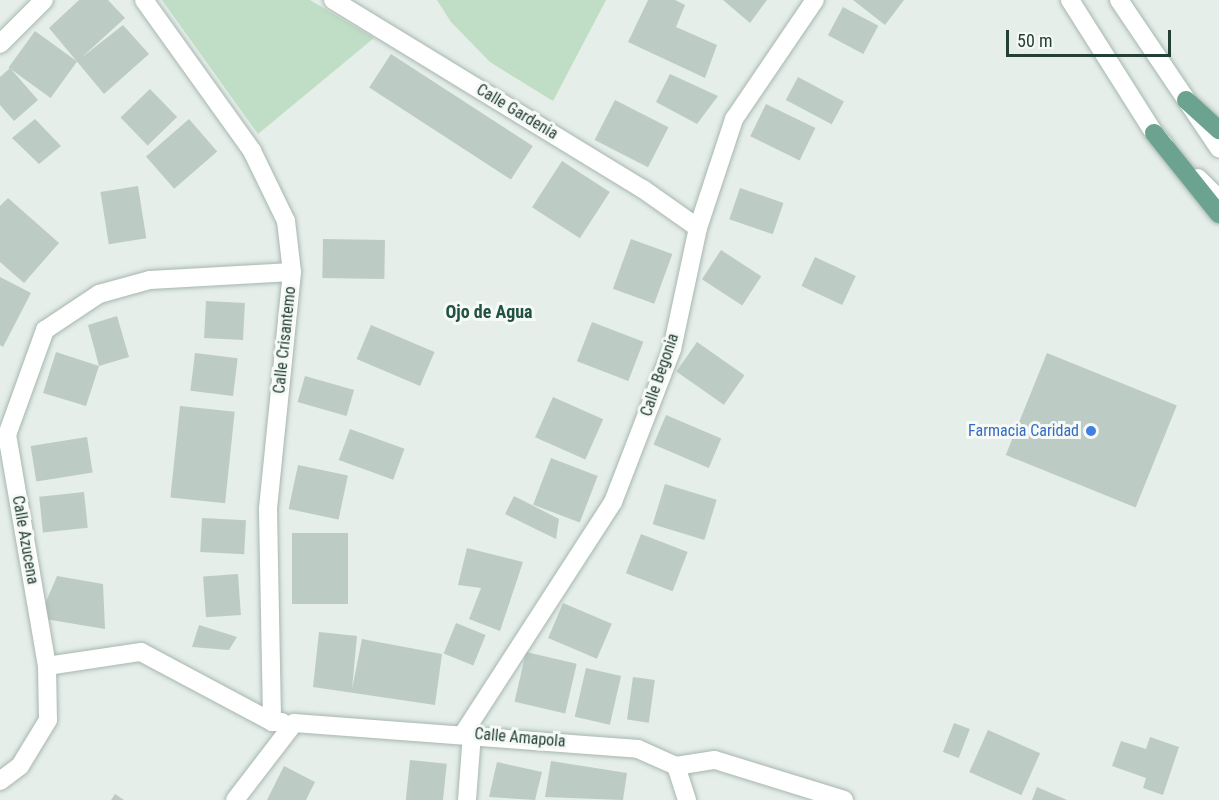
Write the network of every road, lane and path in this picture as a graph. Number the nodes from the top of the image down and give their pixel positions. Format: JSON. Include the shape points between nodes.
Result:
{"nodes":[{"id":1,"x":44,"y":0,"type":"edge"},
{"id":2,"x":144,"y":0,"type":"edge"},
{"id":3,"x":333,"y":0,"type":"edge"},
{"id":4,"x":815,"y":0,"type":"edge"},
{"id":5,"x":1070,"y":0,"type":"edge"},
{"id":6,"x":1119,"y":0,"type":"edge"},
{"id":7,"x":0,"y":44,"type":"edge"},
{"id":8,"x":1186,"y":100,"type":"junction"},
{"id":9,"x":1219,"y":130,"type":"edge"},
{"id":10,"x":1154,"y":133,"type":"junction"},
{"id":11,"x":1219,"y":148,"type":"edge"},
{"id":12,"x":1219,"y":199,"type":"edge"},
{"id":13,"x":1219,"y":214,"type":"edge"},
{"id":14,"x":698,"y":228,"type":"junction"},
{"id":15,"x":292,"y":272,"type":"junction"},
{"id":16,"x":47,"y":666,"type":"junction"},
{"id":17,"x":272,"y":722,"type":"junction"},
{"id":18,"x":294,"y":723,"type":"junction"},
{"id":19,"x":467,"y":734,"type":"junction"},
{"id":20,"x":676,"y":766,"type":"junction"},
{"id":21,"x":0,"y":781,"type":"edge"},
{"id":22,"x":235,"y":800,"type":"edge"},
{"id":23,"x":467,"y":800,"type":"edge"},
{"id":24,"x":687,"y":800,"type":"edge"},
{"id":25,"x":844,"y":800,"type":"edge"}],
"edges":[{"from":1,"to":7,"type":"street"},
{"from":2,"to":15,"type":"street","name":"Calle Crisantemo","via":[[252,151],[286,221]]},
{"from":3,"to":14,"type":"street","name":"Calle Gardenia","via":[[642,189]]},
{"from":4,"to":14,"type":"street","name":"Calle Begonia","via":[[734,119]]},
{"from":5,"to":10,"type":"street"},
{"from":6,"to":8,"type":"street"},
{"from":8,"to":9,"type":"main road"},
{"from":8,"to":11,"type":"street"},
{"from":10,"to":12,"type":"street"},
{"from":10,"to":13,"type":"main road"},
{"from":14,"to":19,"type":"street","name":"Calle Begonia","via":[[672,349],[613,502]]},
{"from":15,"to":16,"type":"street","name":"Calle Azucena","via":[[150,280],[99,294],[45,330],[7,435]]},
{"from":15,"to":17,"type":"street","name":"Calle Crisantemo","via":[[268,510]]},
{"from":16,"to":17,"type":"street","via":[[141,652]]},
{"from":16,"to":21,"type":"street","name":"Calle Azucena","via":[[48,720],[20,766]]},
{"from":17,"to":18,"type":"street"},
{"from":18,"to":19,"type":"street","name":"Calle Amapola"},
{"from":18,"to":22,"type":"street"},
{"from":19,"to":20,"type":"street","name":"Calle Amapola","via":[[638,749]]},
{"from":19,"to":23,"type":"street","name":"Calle Begonia"},
{"from":20,"to":24,"type":"street"},
{"from":20,"to":25,"type":"street","via":[[715,760]]}]}
